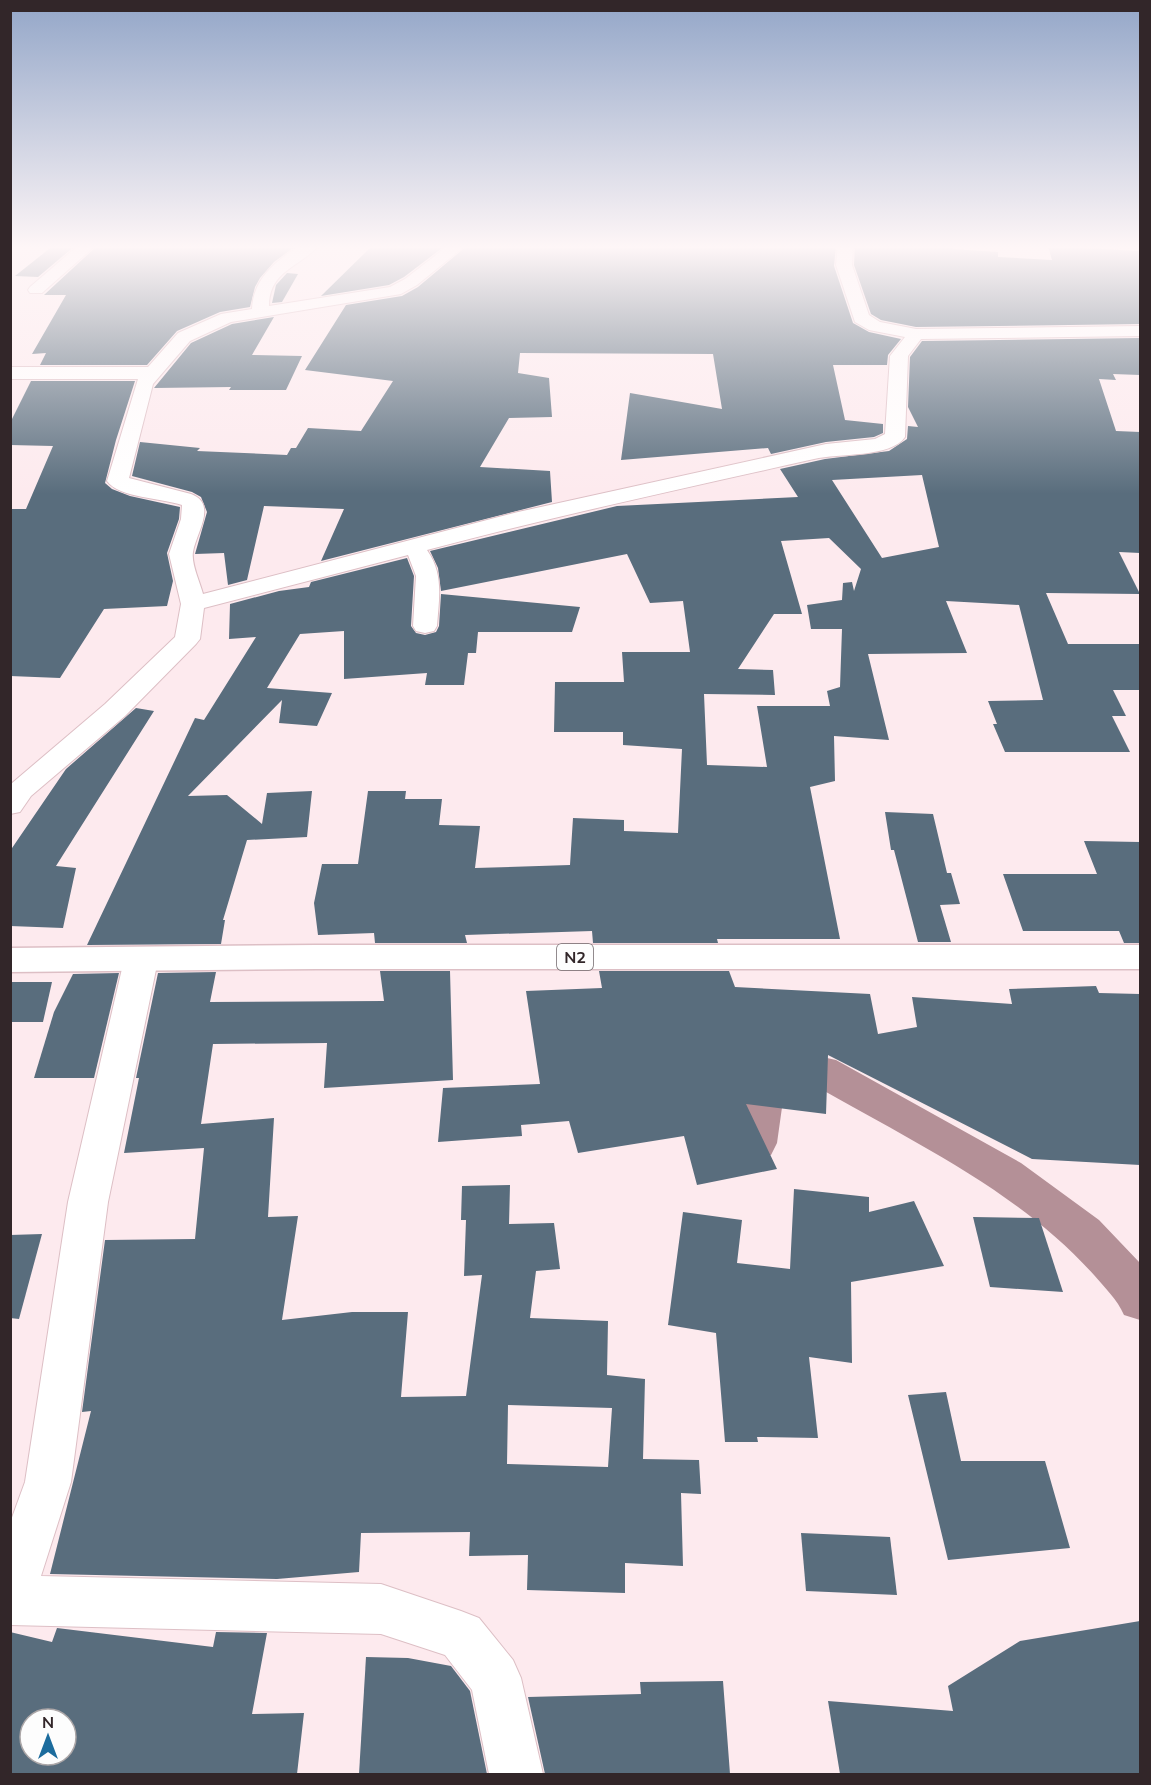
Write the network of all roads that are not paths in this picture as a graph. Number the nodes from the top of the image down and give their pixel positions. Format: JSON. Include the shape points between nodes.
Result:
{"nodes":[{"id":1,"x":204,"y":328,"type":"edge"},
{"id":2,"x":887,"y":328,"type":"edge"},
{"id":3,"x":1140,"y":331,"type":"edge"},
{"id":4,"x":916,"y":334,"type":"junction"},
{"id":5,"x":10,"y":373,"type":"edge"},
{"id":6,"x":153,"y":373,"type":"junction"},
{"id":7,"x":414,"y":547,"type":"junction"},
{"id":8,"x":193,"y":604,"type":"junction"},
{"id":9,"x":425,"y":626,"type":"dead end"},
{"id":10,"x":10,"y":805,"type":"edge"},
{"id":11,"x":1140,"y":957,"type":"edge"},
{"id":12,"x":10,"y":960,"type":"edge"},
{"id":13,"x":141,"y":960,"type":"junction"},
{"id":14,"x":10,"y":1595,"type":"edge"},
{"id":15,"x":10,"y":1600,"type":"edge"},
{"id":16,"x":516,"y":1774,"type":"edge"}],
"edges":[{"from":1,"to":6,"type":"street","via":[[184,337]]},
{"from":2,"to":4,"type":"street"},
{"from":3,"to":4,"type":"street"},
{"from":4,"to":7,"type":"street","via":[[899,356],[895,437],[880,445],[826,450],[518,519]]},
{"from":5,"to":6,"type":"street"},
{"from":6,"to":8,"type":"street","via":[[144,383],[118,481],[129,488],[178,495],[193,502],[182,554]]},
{"from":7,"to":8,"type":"street"},
{"from":7,"to":9,"type":"street","via":[[428,573]]},
{"from":8,"to":10,"type":"street","via":[[187,639],[115,710],[21,790]]},
{"from":11,"to":13,"type":"highway","number":"N2"},
{"from":12,"to":13,"type":"highway","number":"N2"},
{"from":13,"to":14,"type":"street","via":[[88,1202],[48,1482]]},
{"from":15,"to":16,"type":"street","via":[[381,1609],[461,1636],[495,1678]]}]}
